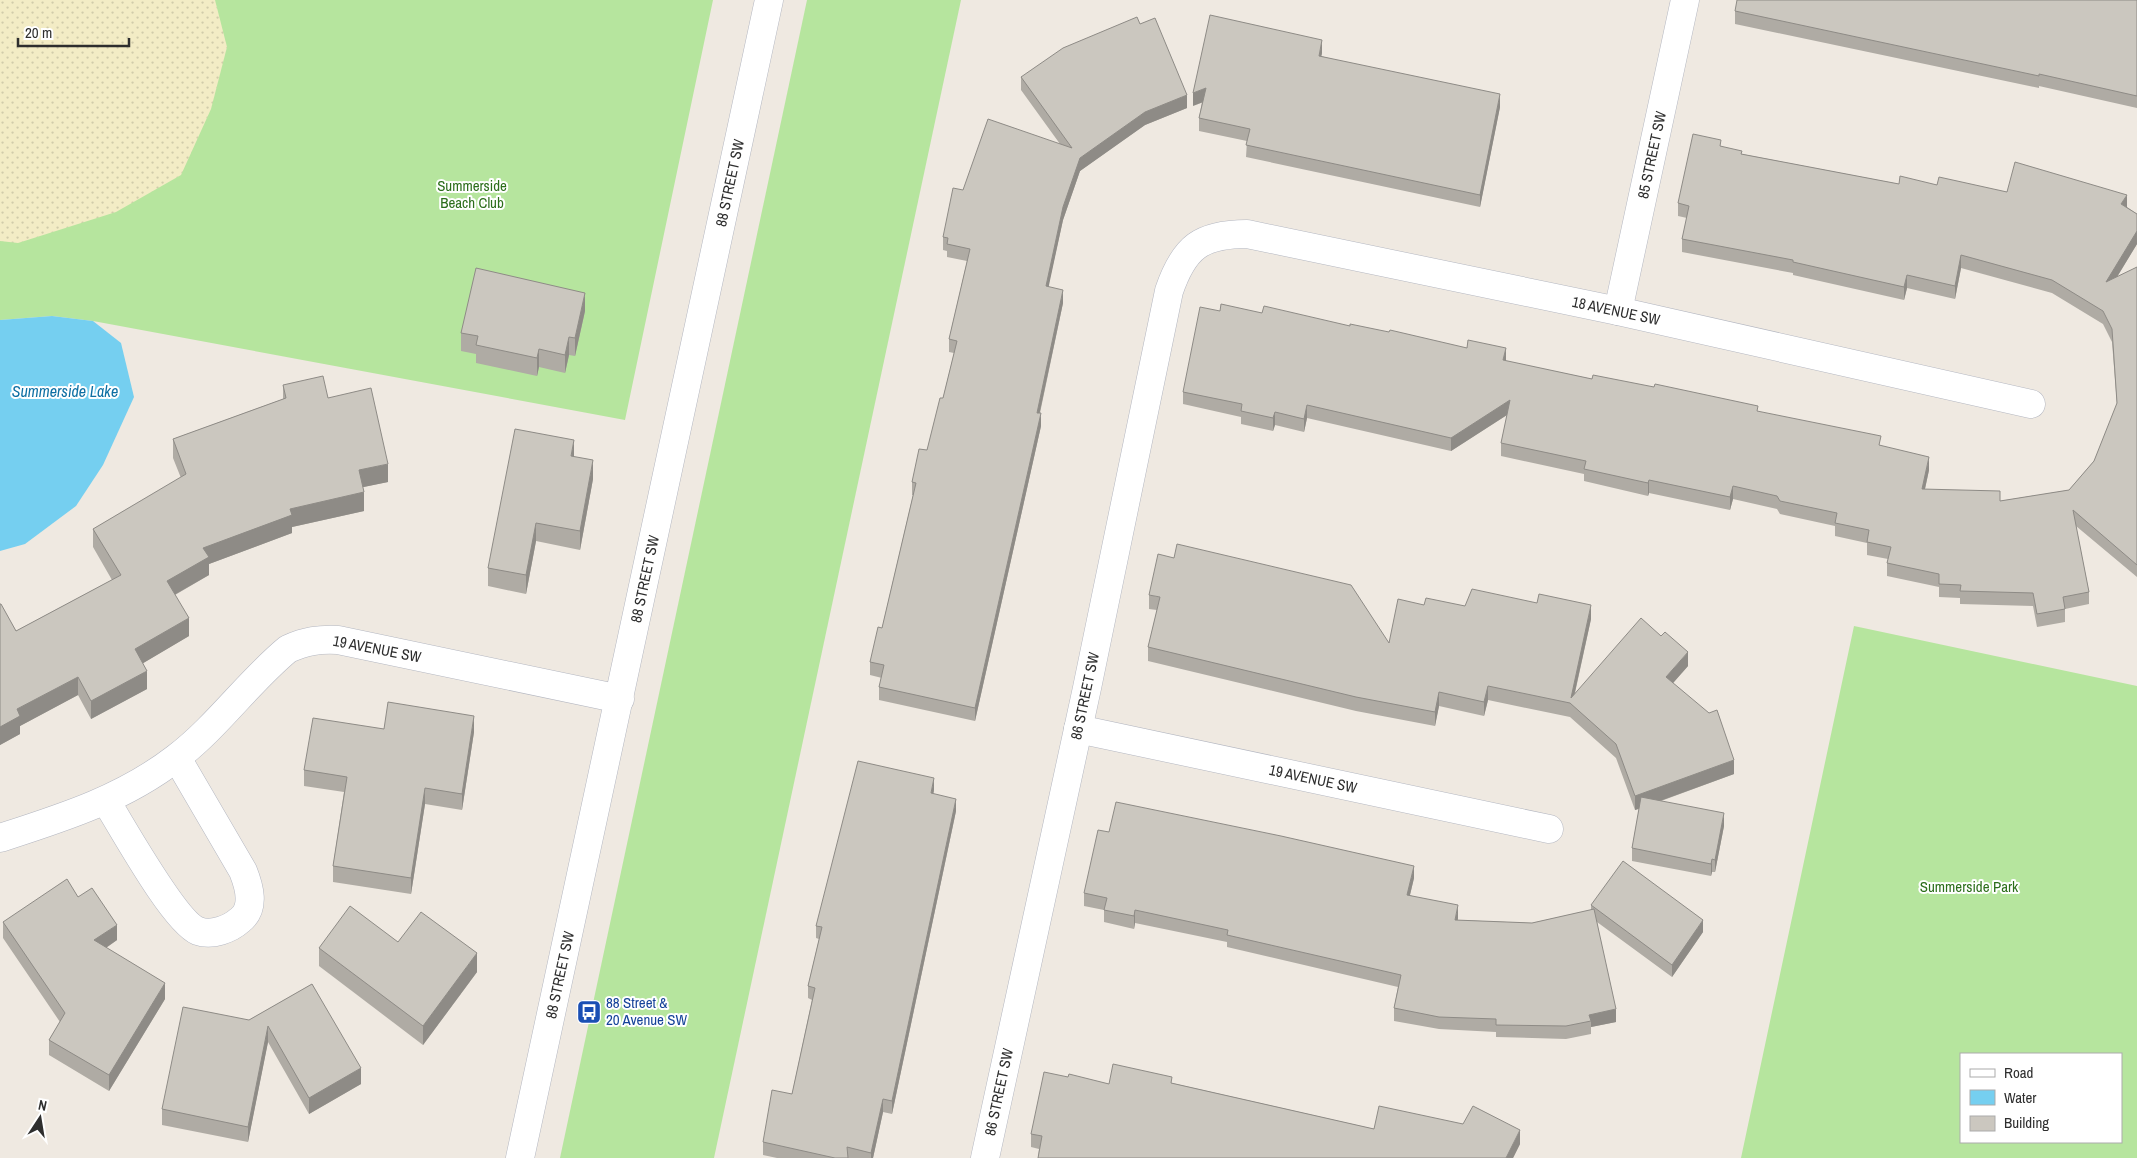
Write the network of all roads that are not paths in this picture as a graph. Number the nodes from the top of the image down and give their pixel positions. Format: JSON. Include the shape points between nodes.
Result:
{"nodes":[{"id":1,"x":769,"y":0,"type":"edge"},
{"id":2,"x":1685,"y":0,"type":"edge"},
{"id":3,"x":1200,"y":243,"type":"joint"},
{"id":4,"x":1618,"y":311,"type":"junction"},
{"id":5,"x":2031,"y":404,"type":"dead end"},
{"id":6,"x":620,"y":700,"type":"junction"},
{"id":7,"x":1078,"y":729,"type":"junction"},
{"id":8,"x":177,"y":758,"type":"junction"},
{"id":9,"x":106,"y":801,"type":"junction"},
{"id":10,"x":1549,"y":830,"type":"dead end"},
{"id":11,"x":0,"y":838,"type":"edge"},
{"id":12,"x":520,"y":1158,"type":"edge"},
{"id":13,"x":985,"y":1158,"type":"edge"}],
"edges":[{"from":1,"to":6,"type":"street","name":"88 STREET SW"},
{"from":2,"to":4,"type":"street","name":"85 STREET SW"},
{"from":3,"to":4,"type":"street","name":"18 AVENUE SW","via":[[1224,234],[1247,234]]},
{"from":3,"to":7,"type":"street","name":"86 STREET SW","via":[[1177,268],[1169,291]]},
{"from":4,"to":5,"type":"street","name":"18 AVENUE SW"},
{"from":6,"to":8,"type":"street","name":"19 AVENUE SW","via":[[338,640],[318,639],[301,642],[272,662]]},
{"from":6,"to":12,"type":"street","name":"88 STREET SW"},
{"from":7,"to":10,"type":"street","name":"19 AVENUE SW"},
{"from":7,"to":13,"type":"street","name":"86 STREET SW"},
{"from":8,"to":9,"type":"street","name":"19 AVENUE SW"},
{"from":8,"to":9,"type":"street","via":[[248,884],[248,907],[244,918],[233,927],[199,932],[177,914]]},
{"from":9,"to":11,"type":"street","name":"19 AVENUE SW"}]}
